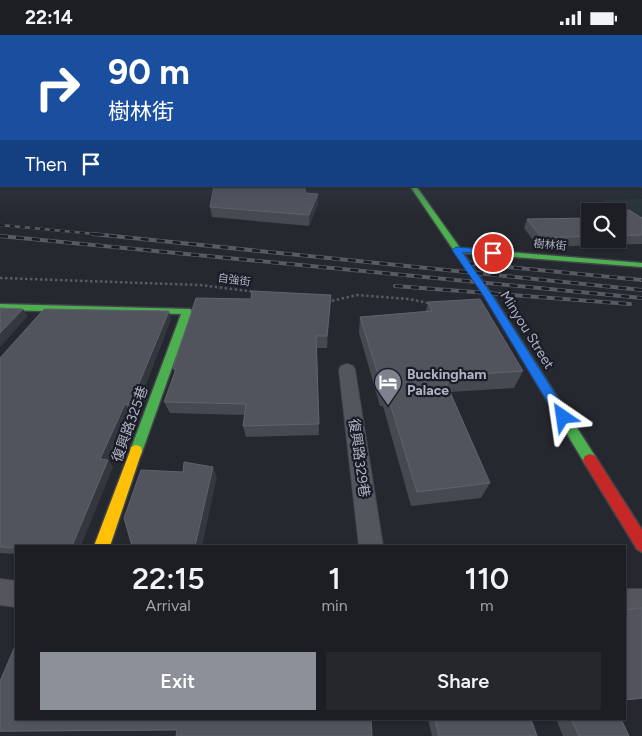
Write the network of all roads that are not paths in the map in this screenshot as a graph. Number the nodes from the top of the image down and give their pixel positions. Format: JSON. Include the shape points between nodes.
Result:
{"nodes":[{"id":1,"x":414,"y":187,"type":"edge"},
{"id":2,"x":456,"y":250,"type":"junction"},
{"id":3,"x":642,"y":265,"type":"edge"},
{"id":4,"x":0,"y":307,"type":"edge"},
{"id":5,"x":45,"y":309,"type":"junction"},
{"id":6,"x":32,"y":323,"type":"edge"},
{"id":7,"x":347,"y":370,"type":"dead end"},
{"id":8,"x":642,"y":544,"type":"edge"},
{"id":9,"x":102,"y":545,"type":"edge"},
{"id":10,"x":371,"y":545,"type":"edge"},
{"id":11,"x":0,"y":593,"type":"edge"},
{"id":12,"x":15,"y":594,"type":"edge"},
{"id":13,"x":626,"y":602,"type":"edge"},
{"id":14,"x":642,"y":602,"type":"edge"}],
"edges":[{"from":1,"to":2,"type":"street","name":"Minyou Street"},
{"from":2,"to":3,"type":"street","name":"樹林街"},
{"from":2,"to":8,"type":"street","name":"Minyou Street","via":[[488,295]]},
{"from":4,"to":5,"type":"street"},
{"from":5,"to":6,"type":"street"},
{"from":5,"to":9,"type":"street","name":"復興路325巷","via":[[186,311]]},
{"from":7,"to":10,"type":"street","name":"復興路329巷"},
{"from":11,"to":12,"type":"street"},
{"from":13,"to":14,"type":"street"}]}
